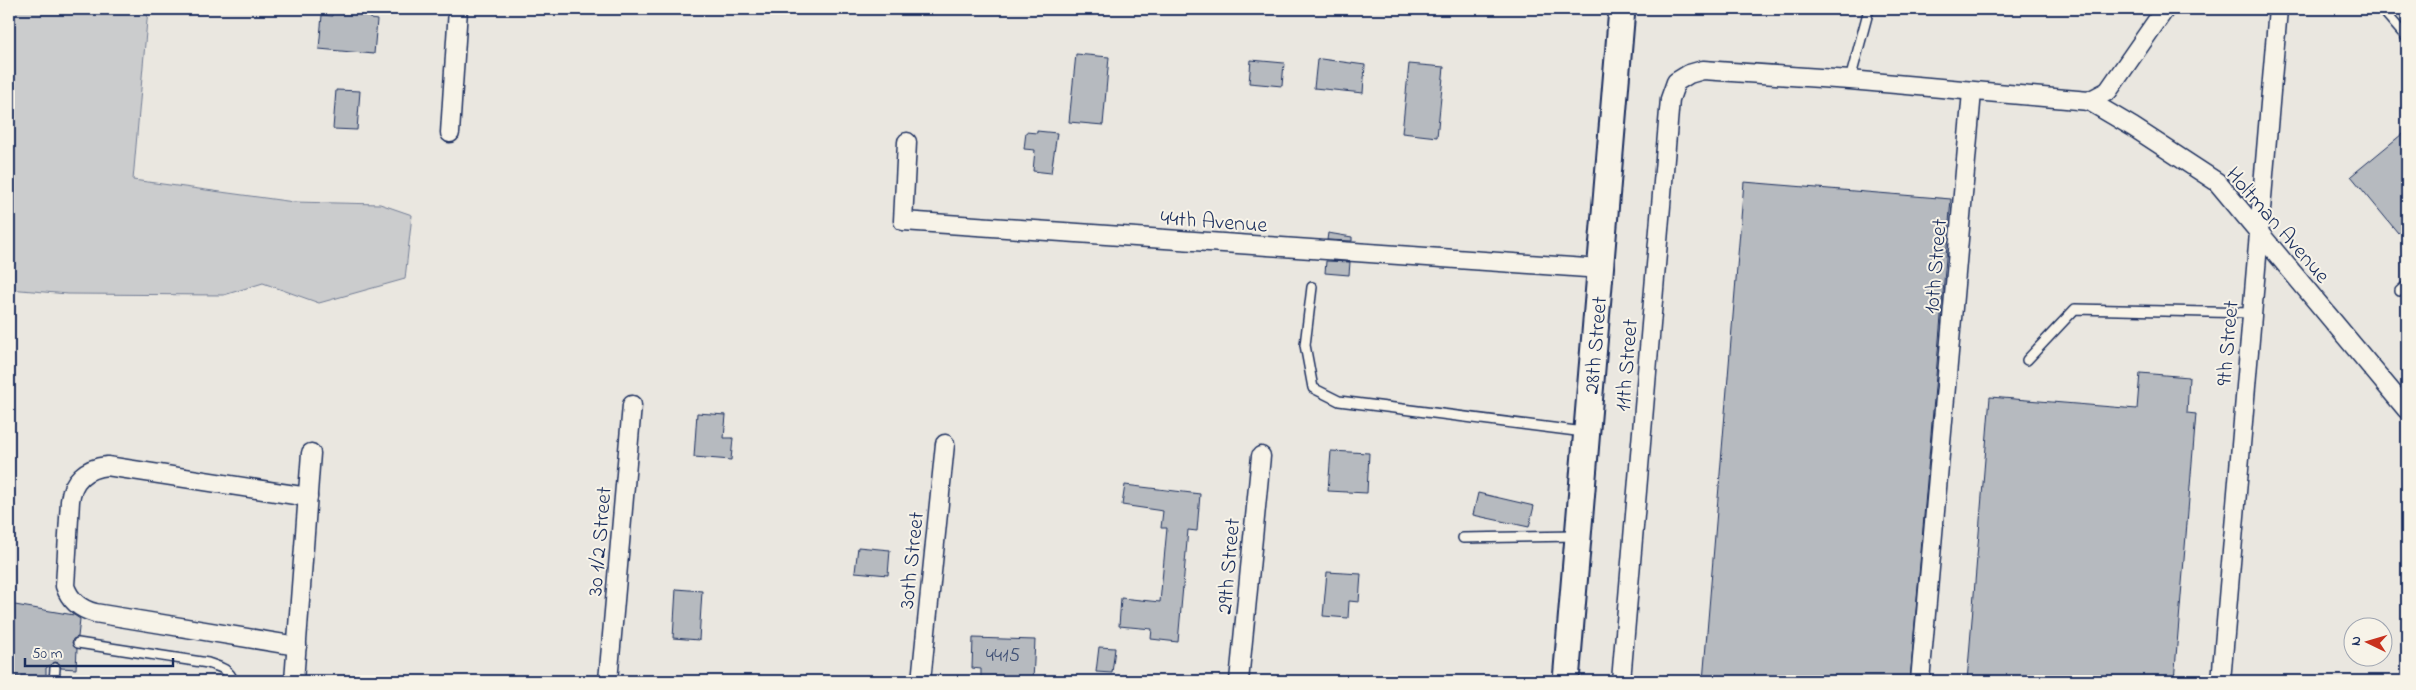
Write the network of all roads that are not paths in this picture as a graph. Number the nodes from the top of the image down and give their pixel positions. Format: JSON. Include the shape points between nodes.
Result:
{"nodes":[{"id":1,"x":458,"y":9,"type":"edge"},
{"id":2,"x":1622,"y":9,"type":"edge"},
{"id":3,"x":1869,"y":9,"type":"edge"},
{"id":4,"x":2165,"y":9,"type":"edge"},
{"id":5,"x":2278,"y":9,"type":"edge"},
{"id":6,"x":2382,"y":9,"type":"edge"},
{"id":7,"x":2407,"y":38,"type":"edge"},
{"id":8,"x":1850,"y":80,"type":"junction"},
{"id":9,"x":1972,"y":92,"type":"junction"},
{"id":10,"x":2090,"y":101,"type":"junction"},
{"id":11,"x":450,"y":133,"type":"dead end"},
{"id":12,"x":908,"y":142,"type":"dead end"},
{"id":13,"x":2259,"y":232,"type":"junction"},
{"id":14,"x":1601,"y":269,"type":"junction"},
{"id":15,"x":1312,"y":287,"type":"dead end"},
{"id":16,"x":2252,"y":313,"type":"junction"},
{"id":17,"x":2027,"y":360,"type":"dead end"},
{"id":18,"x":632,"y":405,"type":"dead end"},
{"id":19,"x":2407,"y":410,"type":"edge"},
{"id":20,"x":1587,"y":433,"type":"junction"},
{"id":21,"x":945,"y":444,"type":"dead end"},
{"id":22,"x":311,"y":453,"type":"dead end"},
{"id":23,"x":1261,"y":456,"type":"dead end"},
{"id":24,"x":308,"y":498,"type":"junction"},
{"id":25,"x":1578,"y":536,"type":"junction"},
{"id":26,"x":1464,"y":538,"type":"dead end"},
{"id":27,"x":78,"y":643,"type":"dead end"},
{"id":28,"x":297,"y":646,"type":"junction"},
{"id":29,"x":55,"y":668,"type":"dead end"},
{"id":30,"x":54,"y":681,"type":"edge"},
{"id":31,"x":234,"y":681,"type":"edge"},
{"id":32,"x":294,"y":681,"type":"edge"},
{"id":33,"x":608,"y":681,"type":"edge"},
{"id":34,"x":921,"y":681,"type":"edge"},
{"id":35,"x":1239,"y":681,"type":"edge"},
{"id":36,"x":1566,"y":681,"type":"edge"},
{"id":37,"x":1621,"y":681,"type":"edge"},
{"id":38,"x":1920,"y":681,"type":"edge"},
{"id":39,"x":2221,"y":681,"type":"edge"}],
"edges":[{"from":1,"to":11,"type":"street"},
{"from":2,"to":14,"type":"main road","name":"28th Street"},
{"from":3,"to":8,"type":"lane"},
{"from":4,"to":10,"type":"street","via":[[2108,91]]},
{"from":5,"to":13,"type":"street","name":"9th Street"},
{"from":6,"to":7,"type":"lane"},
{"from":8,"to":9,"type":"street"},
{"from":8,"to":37,"type":"street","name":"11th Street","via":[[1703,70],[1676,82],[1670,100]]},
{"from":9,"to":10,"type":"street"},
{"from":9,"to":38,"type":"street","name":"10th Street"},
{"from":10,"to":13,"type":"street","name":"Holtman Avenue","via":[[2217,182]]},
{"from":12,"to":14,"type":"street","name":"44th Avenue","via":[[904,221]]},
{"from":13,"to":16,"type":"street","name":"9th Street"},
{"from":13,"to":19,"type":"street","name":"Holtman Avenue"},
{"from":14,"to":20,"type":"main road","name":"28th Street"},
{"from":15,"to":20,"type":"lane","via":[[1306,346],[1313,388],[1339,401]]},
{"from":16,"to":17,"type":"lane","via":[[2075,309]]},
{"from":16,"to":39,"type":"street","name":"9th Street"},
{"from":18,"to":33,"type":"street","name":"30 1/2 Street"},
{"from":20,"to":25,"type":"main road","name":"28th Street"},
{"from":21,"to":34,"type":"street","name":"30th Street"},
{"from":22,"to":24,"type":"street"},
{"from":23,"to":35,"type":"street","name":"29th Street"},
{"from":24,"to":28,"type":"street"},
{"from":24,"to":28,"type":"street","via":[[107,466],[81,475],[71,491],[70,501],[65,586],[70,598],[81,607],[96,613]]},
{"from":25,"to":26,"type":"lane"},
{"from":25,"to":36,"type":"main road","name":"28th Street"},
{"from":27,"to":31,"type":"lane","via":[[208,663],[224,668]]},
{"from":28,"to":32,"type":"street"},
{"from":29,"to":30,"type":"lane"}]}
